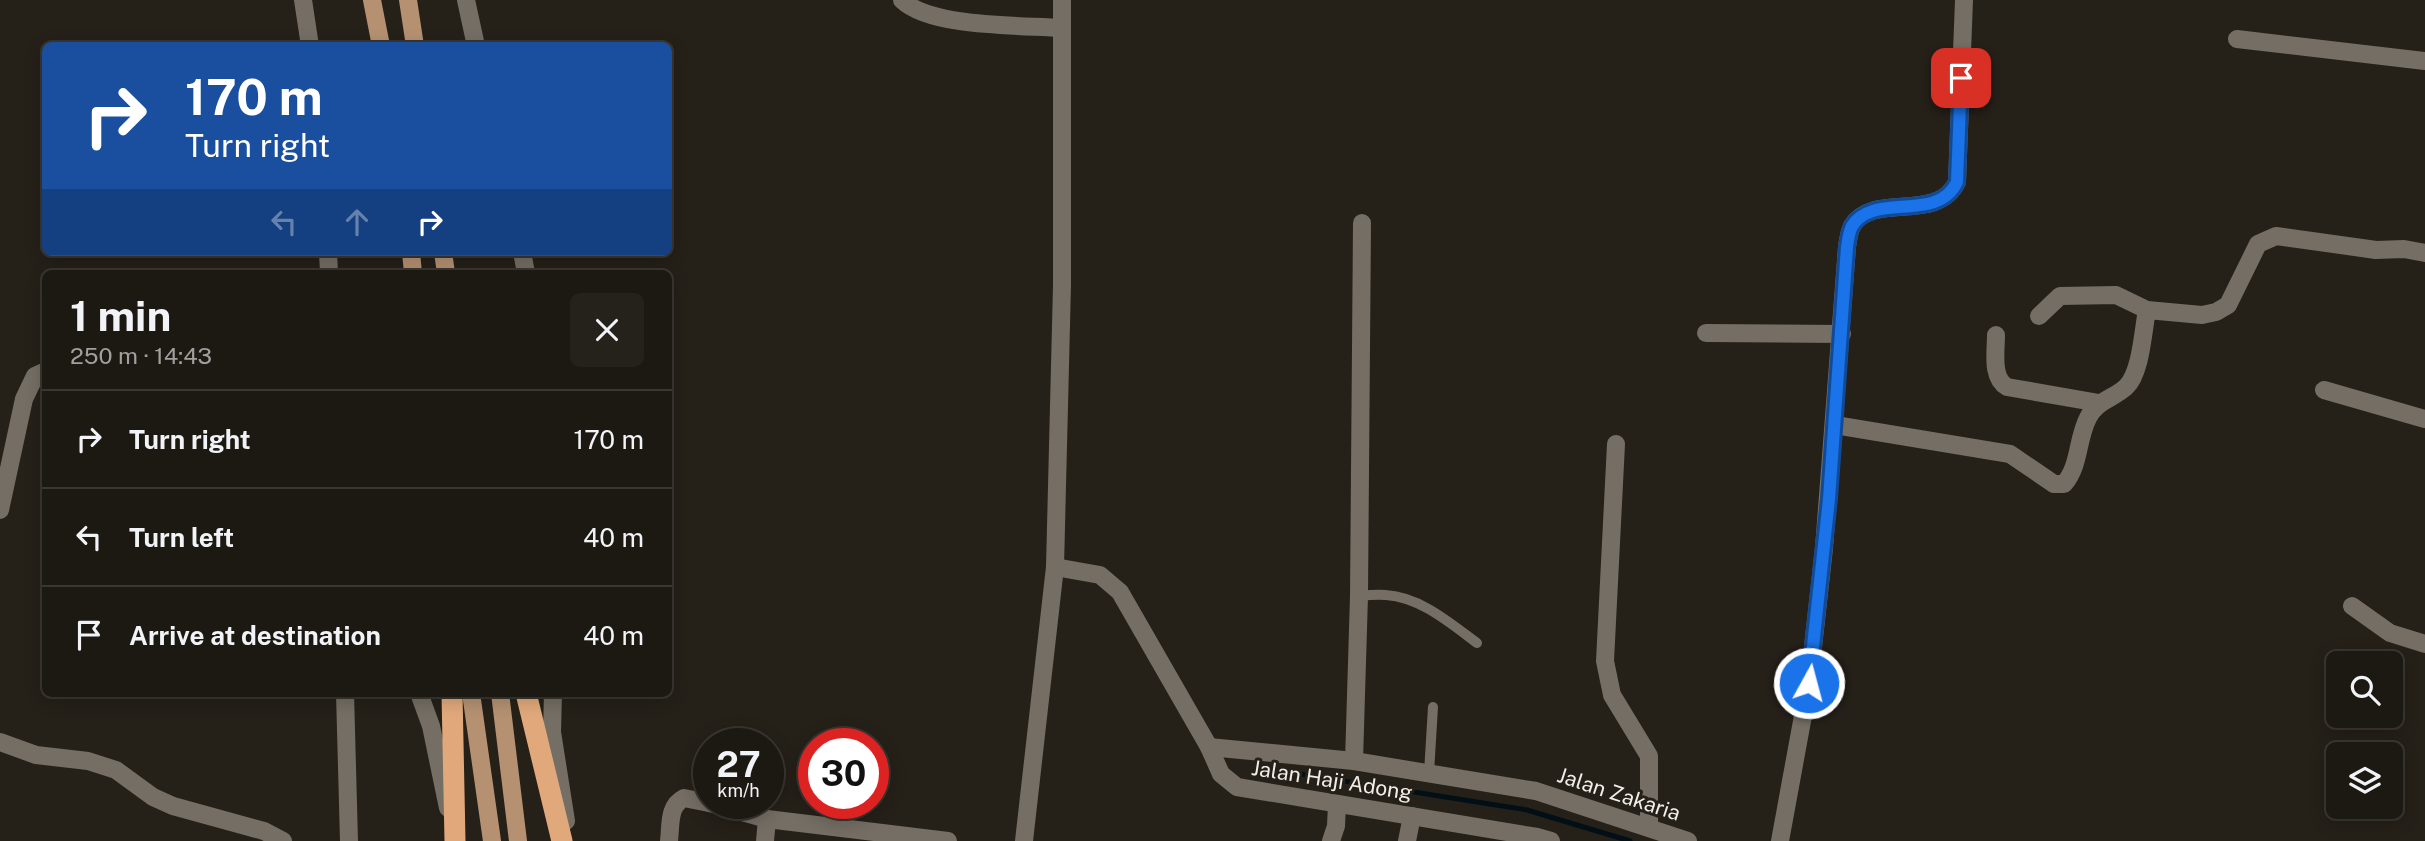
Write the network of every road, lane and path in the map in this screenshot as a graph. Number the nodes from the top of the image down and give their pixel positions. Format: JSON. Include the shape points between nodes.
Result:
{"nodes":[{"id":1,"x":303,"y":0,"type":"edge"},
{"id":2,"x":372,"y":0,"type":"edge"},
{"id":3,"x":408,"y":0,"type":"edge"},
{"id":4,"x":466,"y":0,"type":"edge"},
{"id":5,"x":902,"y":0,"type":"edge"},
{"id":6,"x":1062,"y":0,"type":"edge"},
{"id":7,"x":1964,"y":0,"type":"edge"},
{"id":8,"x":1062,"y":28,"type":"junction"},
{"id":9,"x":2237,"y":39,"type":"dead end"},
{"id":10,"x":309,"y":42,"type":"edge"},
{"id":11,"x":380,"y":42,"type":"edge"},
{"id":12,"x":414,"y":42,"type":"edge"},
{"id":13,"x":475,"y":42,"type":"edge"},
{"id":14,"x":2425,"y":61,"type":"edge"},
{"id":15,"x":1362,"y":223,"type":"dead end"},
{"id":16,"x":2425,"y":253,"type":"edge"},
{"id":17,"x":2147,"y":310,"type":"junction"},
{"id":18,"x":2039,"y":316,"type":"dead end"},
{"id":19,"x":1706,"y":333,"type":"dead end"},
{"id":20,"x":1842,"y":334,"type":"junction"},
{"id":21,"x":1996,"y":335,"type":"dead end"},
{"id":22,"x":42,"y":373,"type":"edge"},
{"id":23,"x":2324,"y":390,"type":"dead end"},
{"id":24,"x":2099,"y":403,"type":"junction"},
{"id":25,"x":2425,"y":419,"type":"edge"},
{"id":26,"x":1835,"y":425,"type":"junction"},
{"id":27,"x":1616,"y":444,"type":"dead end"},
{"id":28,"x":0,"y":510,"type":"edge"},
{"id":29,"x":1055,"y":566,"type":"junction"},
{"id":30,"x":1359,"y":596,"type":"junction"},
{"id":31,"x":2352,"y":606,"type":"dead end"},
{"id":32,"x":1477,"y":643,"type":"dead end"},
{"id":33,"x":2425,"y":644,"type":"edge"},
{"id":34,"x":345,"y":697,"type":"edge"},
{"id":35,"x":420,"y":697,"type":"edge"},
{"id":36,"x":452,"y":697,"type":"edge"},
{"id":37,"x":472,"y":697,"type":"edge"},
{"id":38,"x":500,"y":697,"type":"edge"},
{"id":39,"x":527,"y":697,"type":"edge"},
{"id":40,"x":553,"y":697,"type":"edge"},
{"id":41,"x":1433,"y":707,"type":"dead end"},
{"id":42,"x":0,"y":742,"type":"edge"},
{"id":43,"x":1209,"y":747,"type":"junction"},
{"id":44,"x":1354,"y":761,"type":"junction"},
{"id":45,"x":1429,"y":773,"type":"junction"},
{"id":46,"x":693,"y":800,"type":"edge"},
{"id":47,"x":1337,"y":804,"type":"junction"},
{"id":48,"x":1412,"y":816,"type":"junction"},
{"id":49,"x":766,"y":819,"type":"joint"},
{"id":50,"x":1649,"y":827,"type":"junction"},
{"id":51,"x":845,"y":835,"type":"edge"},
{"id":52,"x":455,"y":840,"type":"edge"},
{"id":53,"x":283,"y":841,"type":"edge"},
{"id":54,"x":349,"y":841,"type":"edge"},
{"id":55,"x":492,"y":841,"type":"edge"},
{"id":56,"x":518,"y":841,"type":"edge"},
{"id":57,"x":562,"y":841,"type":"edge"},
{"id":58,"x":569,"y":841,"type":"edge"},
{"id":59,"x":669,"y":841,"type":"edge"},
{"id":60,"x":765,"y":841,"type":"edge"},
{"id":61,"x":947,"y":841,"type":"edge"},
{"id":62,"x":1024,"y":841,"type":"edge"},
{"id":63,"x":1331,"y":841,"type":"edge"},
{"id":64,"x":1408,"y":841,"type":"edge"},
{"id":65,"x":1551,"y":841,"type":"edge"},
{"id":66,"x":1688,"y":841,"type":"edge"},
{"id":67,"x":1780,"y":841,"type":"edge"}],
"edges":[{"from":1,"to":10,"type":"street"},
{"from":2,"to":11,"type":"main road"},
{"from":3,"to":12,"type":"main road"},
{"from":4,"to":13,"type":"street"},
{"from":5,"to":8,"type":"street","via":[[929,16]]},
{"from":6,"to":8,"type":"street"},
{"from":7,"to":20,"type":"street","via":[[1957,182],[1952,194],[1941,201],[1869,212],[1858,218],[1850,229],[1847,247]]},
{"from":8,"to":29,"type":"street","via":[[1062,298]]},
{"from":9,"to":14,"type":"street"},
{"from":15,"to":30,"type":"street"},
{"from":16,"to":17,"type":"street","via":[[2276,236],[2258,244],[2228,305],[2216,312]]},
{"from":17,"to":18,"type":"street","via":[[2116,295],[2060,296]]},
{"from":17,"to":24,"type":"street","via":[[2135,377]]},
{"from":19,"to":20,"type":"street"},
{"from":20,"to":26,"type":"street"},
{"from":21,"to":24,"type":"street","via":[[1997,375],[2007,387]]},
{"from":22,"to":28,"type":"street","via":[[35,376],[24,399]]},
{"from":23,"to":25,"type":"street"},
{"from":24,"to":26,"type":"street","via":[[2088,418],[2071,475],[2064,484],[2054,484],[2010,454]]},
{"from":26,"to":67,"type":"street","via":[[1809,683]]},
{"from":27,"to":50,"type":"street","via":[[1605,661],[1612,695],[1648,756]]},
{"from":29,"to":43,"type":"street","name":"Jalan Haji Adong","via":[[1100,575],[1120,592]]},
{"from":29,"to":62,"type":"street"},
{"from":30,"to":32,"type":"lane","via":[[1387,595],[1411,601]]},
{"from":30,"to":44,"type":"street"},
{"from":31,"to":33,"type":"street","via":[[2390,633]]},
{"from":34,"to":54,"type":"street"},
{"from":35,"to":52,"type":"street"},
{"from":36,"to":52,"type":"highway"},
{"from":37,"to":55,"type":"main road"},
{"from":38,"to":56,"type":"main road"},
{"from":39,"to":57,"type":"highway"},
{"from":40,"to":58,"type":"street","via":[[552,732]]},
{"from":41,"to":45,"type":"lane"},
{"from":42,"to":53,"type":"street","via":[[36,755],[88,761],[116,770],[173,806],[264,831]]},
{"from":43,"to":44,"type":"street","name":"Jalan Zakaria"},
{"from":43,"to":47,"type":"street","name":"Jalan Haji Adong","via":[[1221,774],[1237,787]]},
{"from":44,"to":45,"type":"street","name":"Jalan Zakaria"},
{"from":45,"to":50,"type":"street","name":"Jalan Zakaria","via":[[1536,791]]},
{"from":46,"to":59,"type":"street","via":[[684,798],[672,808]]},
{"from":47,"to":48,"type":"street","name":"Jalan Haji Adong"},
{"from":47,"to":63,"type":"street"},
{"from":48,"to":64,"type":"street"},
{"from":48,"to":65,"type":"street","name":"Jalan Haji Adong"},
{"from":49,"to":51,"type":"street"},
{"from":49,"to":60,"type":"street"},
{"from":50,"to":66,"type":"street","name":"Jalan Zakaria"},
{"from":51,"to":61,"type":"street"}]}
